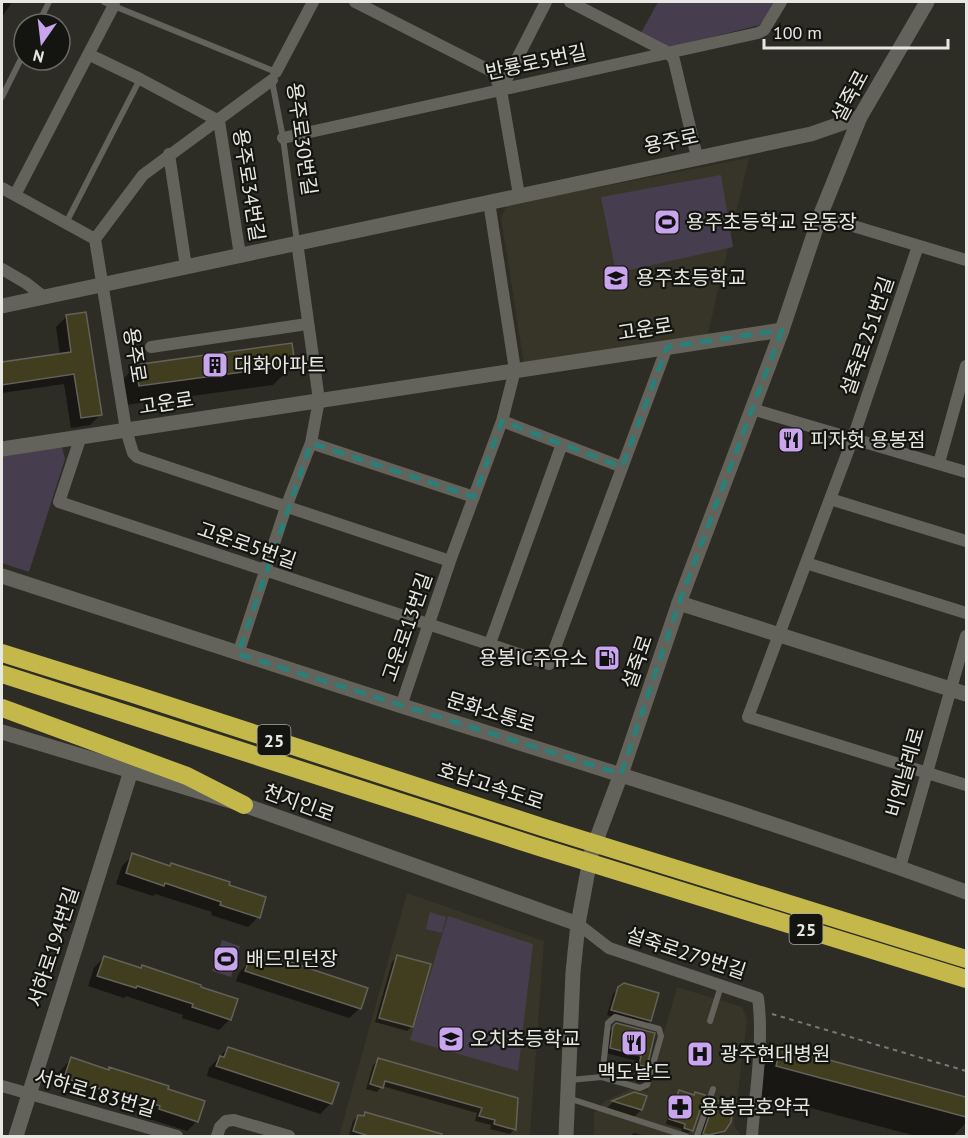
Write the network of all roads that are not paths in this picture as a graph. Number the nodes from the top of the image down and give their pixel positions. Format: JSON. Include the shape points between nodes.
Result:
{"nodes":[{"id":1,"x":313,"y":2,"type":"edge"},
{"id":2,"x":356,"y":2,"type":"edge"},
{"id":3,"x":546,"y":2,"type":"edge"},
{"id":4,"x":570,"y":2,"type":"edge"},
{"id":5,"x":780,"y":2,"type":"edge"},
{"id":6,"x":927,"y":2,"type":"edge"},
{"id":7,"x":109,"y":3,"type":"edge"},
{"id":8,"x":669,"y":52,"type":"junction"},
{"id":9,"x":90,"y":55,"type":"junction"},
{"id":10,"x":14,"y":72,"type":"edge"},
{"id":11,"x":274,"y":76,"type":"junction"},
{"id":12,"x":140,"y":79,"type":"junction"},
{"id":13,"x":501,"y":90,"type":"junction"},
{"id":14,"x":2,"y":98,"type":"edge"},
{"id":15,"x":860,"y":117,"type":"junction"},
{"id":16,"x":219,"y":121,"type":"junction"},
{"id":17,"x":283,"y":138,"type":"junction"},
{"id":18,"x":169,"y":154,"type":"junction"},
{"id":19,"x":697,"y":157,"type":"junction"},
{"id":20,"x":2,"y":188,"type":"edge"},
{"id":21,"x":15,"y":195,"type":"junction"},
{"id":22,"x":519,"y":195,"type":"junction"},
{"id":23,"x":489,"y":202,"type":"junction"},
{"id":24,"x":820,"y":216,"type":"junction"},
{"id":25,"x":66,"y":223,"type":"junction"},
{"id":26,"x":95,"y":239,"type":"junction"},
{"id":27,"x":297,"y":242,"type":"junction"},
{"id":28,"x":918,"y":246,"type":"junction"},
{"id":29,"x":240,"y":255,"type":"junction"},
{"id":30,"x":966,"y":260,"type":"edge"},
{"id":31,"x":186,"y":267,"type":"junction"},
{"id":32,"x":2,"y":269,"type":"edge"},
{"id":33,"x":103,"y":286,"type":"junction"},
{"id":34,"x":44,"y":297,"type":"junction"},
{"id":35,"x":2,"y":306,"type":"edge"},
{"id":36,"x":308,"y":324,"type":"junction"},
{"id":37,"x":782,"y":330,"type":"junction"},
{"id":38,"x":150,"y":347,"type":"dead end"},
{"id":39,"x":667,"y":347,"type":"junction"},
{"id":40,"x":966,"y":366,"type":"edge"},
{"id":41,"x":515,"y":370,"type":"junction"},
{"id":42,"x":319,"y":400,"type":"junction"},
{"id":43,"x":752,"y":409,"type":"junction"},
{"id":44,"x":502,"y":421,"type":"junction"},
{"id":45,"x":126,"y":430,"type":"junction"},
{"id":46,"x":81,"y":436,"type":"junction"},
{"id":47,"x":853,"y":438,"type":"junction"},
{"id":48,"x":310,"y":443,"type":"junction"},
{"id":49,"x":562,"y":444,"type":"junction"},
{"id":50,"x":2,"y":449,"type":"edge"},
{"id":51,"x":939,"y":463,"type":"junction"},
{"id":52,"x":622,"y":467,"type":"junction"},
{"id":53,"x":966,"y":472,"type":"edge"},
{"id":54,"x":474,"y":497,"type":"junction"},
{"id":55,"x":831,"y":499,"type":"junction"},
{"id":56,"x":286,"y":507,"type":"junction"},
{"id":57,"x":966,"y":541,"type":"edge"},
{"id":58,"x":450,"y":561,"type":"junction"},
{"id":59,"x":806,"y":564,"type":"junction"},
{"id":60,"x":265,"y":572,"type":"junction"},
{"id":61,"x":2,"y":576,"type":"edge"},
{"id":62,"x":679,"y":603,"type":"junction"},
{"id":63,"x":966,"y":613,"type":"edge"},
{"id":64,"x":428,"y":625,"type":"junction"},
{"id":65,"x":779,"y":635,"type":"junction"},
{"id":66,"x":966,"y":636,"type":"edge"},
{"id":67,"x":489,"y":646,"type":"junction"},
{"id":68,"x":2,"y":653,"type":"edge"},
{"id":69,"x":238,"y":654,"type":"junction"},
{"id":70,"x":2,"y":674,"type":"edge"},
{"id":71,"x":951,"y":689,"type":"junction"},
{"id":72,"x":966,"y":693,"type":"edge"},
{"id":73,"x":401,"y":705,"type":"junction"},
{"id":74,"x":2,"y":708,"type":"edge"},
{"id":75,"x":2,"y":732,"type":"edge"},
{"id":76,"x":131,"y":771,"type":"junction"},
{"id":77,"x":927,"y":772,"type":"junction"},
{"id":78,"x":621,"y":774,"type":"junction"},
{"id":79,"x":966,"y":785,"type":"edge"},
{"id":80,"x":244,"y":805,"type":"junction"},
{"id":81,"x":900,"y":867,"type":"junction"},
{"id":82,"x":966,"y":892,"type":"edge"},
{"id":83,"x":578,"y":924,"type":"junction"},
{"id":84,"x":966,"y":959,"type":"edge"},
{"id":85,"x":966,"y":979,"type":"edge"},
{"id":86,"x":721,"y":985,"type":"junction"},
{"id":87,"x":711,"y":1021,"type":"dead end"},
{"id":88,"x":603,"y":1077,"type":"junction"},
{"id":89,"x":568,"y":1081,"type":"junction"},
{"id":90,"x":2,"y":1086,"type":"edge"},
{"id":91,"x":713,"y":1089,"type":"dead end"},
{"id":92,"x":29,"y":1094,"type":"junction"},
{"id":93,"x":567,"y":1097,"type":"junction"},
{"id":94,"x":16,"y":1137,"type":"edge"},
{"id":95,"x":177,"y":1137,"type":"edge"},
{"id":96,"x":217,"y":1137,"type":"edge"},
{"id":97,"x":289,"y":1137,"type":"edge"},
{"id":98,"x":566,"y":1137,"type":"edge"},
{"id":99,"x":686,"y":1137,"type":"edge"},
{"id":100,"x":697,"y":1137,"type":"edge"},
{"id":101,"x":752,"y":1137,"type":"edge"}],
"edges":[{"from":1,"to":11,"type":"street"},
{"from":2,"to":13,"type":"street","via":[[493,72]]},
{"from":3,"to":13,"type":"street"},
{"from":4,"to":8,"type":"street"},
{"from":5,"to":8,"type":"street","name":"반룡로5번길","via":[[765,30]]},
{"from":6,"to":15,"type":"street","name":"설죽로"},
{"from":7,"to":9,"type":"street","name":"용주로30번길"},
{"from":7,"to":11,"type":"lane","name":"용주로30번길"},
{"from":8,"to":13,"type":"street","name":"반룡로5번길"},
{"from":8,"to":19,"type":"street"},
{"from":9,"to":12,"type":"street","name":"용주로34번길"},
{"from":9,"to":21,"type":"street","name":"용주로30번길"},
{"from":10,"to":14,"type":"lane"},
{"from":11,"to":16,"type":"street"},
{"from":11,"to":17,"type":"lane","name":"용주로30번길"},
{"from":12,"to":16,"type":"street","name":"용주로34번길"},
{"from":12,"to":25,"type":"lane"},
{"from":13,"to":17,"type":"street","name":"반룡로5번길"},
{"from":13,"to":22,"type":"street"},
{"from":15,"to":19,"type":"street","name":"용주로","via":[[811,134]]},
{"from":15,"to":24,"type":"street","name":"설죽로"},
{"from":16,"to":18,"type":"street","name":"용주로34번길"},
{"from":16,"to":29,"type":"street","name":"용주로34번길"},
{"from":17,"to":27,"type":"lane","name":"용주로30번길"},
{"from":18,"to":26,"type":"street","name":"용주로34번길","via":[[143,175]]},
{"from":18,"to":31,"type":"street"},
{"from":19,"to":22,"type":"street","name":"용주로"},
{"from":20,"to":21,"type":"street"},
{"from":21,"to":25,"type":"street"},
{"from":22,"to":23,"type":"street","name":"용주로"},
{"from":23,"to":27,"type":"street","name":"용주로"},
{"from":23,"to":41,"type":"street"},
{"from":24,"to":28,"type":"street"},
{"from":24,"to":37,"type":"street","name":"설죽로"},
{"from":25,"to":26,"type":"street"},
{"from":26,"to":33,"type":"street"},
{"from":27,"to":29,"type":"street","name":"용주로"},
{"from":27,"to":36,"type":"street"},
{"from":28,"to":30,"type":"street"},
{"from":28,"to":47,"type":"street","name":"설죽로251번길"},
{"from":29,"to":31,"type":"street","name":"용주로"},
{"from":31,"to":33,"type":"street","name":"용주로"},
{"from":32,"to":34,"type":"street"},
{"from":33,"to":34,"type":"street","name":"용주로"},
{"from":33,"to":45,"type":"street","name":"용주로"},
{"from":34,"to":35,"type":"street","name":"용주로"},
{"from":36,"to":38,"type":"street"},
{"from":36,"to":42,"type":"street"},
{"from":37,"to":39,"type":"street","name":"고운로"},
{"from":37,"to":43,"type":"street","name":"설죽로"},
{"from":39,"to":41,"type":"street","name":"고운로"},
{"from":39,"to":52,"type":"street","name":"고운로5번길"},
{"from":40,"to":51,"type":"street"},
{"from":41,"to":42,"type":"street","name":"고운로"},
{"from":41,"to":44,"type":"street","name":"고운로13번길"},
{"from":42,"to":45,"type":"street","name":"고운로"},
{"from":42,"to":48,"type":"street"},
{"from":43,"to":47,"type":"street"},
{"from":43,"to":62,"type":"street","name":"설죽로"},
{"from":44,"to":49,"type":"street"},
{"from":44,"to":54,"type":"street","name":"고운로13번길"},
{"from":45,"to":46,"type":"street","name":"고운로"},
{"from":45,"to":56,"type":"street","name":"고운로","via":[[137,457]]},
{"from":46,"to":50,"type":"street","name":"고운로"},
{"from":46,"to":60,"type":"street","name":"고운로5번길","via":[[59,502]]},
{"from":47,"to":51,"type":"street"},
{"from":47,"to":55,"type":"street","name":"설죽로251번길"},
{"from":48,"to":54,"type":"street"},
{"from":48,"to":56,"type":"street"},
{"from":49,"to":52,"type":"street"},
{"from":49,"to":67,"type":"street"},
{"from":51,"to":53,"type":"street"},
{"from":52,"to":67,"type":"street","name":"고운로5번길","via":[[549,664]]},
{"from":54,"to":58,"type":"street","name":"고운로13번길"},
{"from":55,"to":57,"type":"street"},
{"from":55,"to":59,"type":"street","name":"설죽로251번길"},
{"from":56,"to":58,"type":"street","name":"고운로13번길"},
{"from":56,"to":60,"type":"street"},
{"from":58,"to":64,"type":"street","name":"고운로13번길"},
{"from":59,"to":63,"type":"street"},
{"from":59,"to":65,"type":"street"},
{"from":60,"to":64,"type":"street","name":"고운로5번길"},
{"from":60,"to":69,"type":"street"},
{"from":61,"to":69,"type":"street","name":"문화소통로"},
{"from":62,"to":65,"type":"street"},
{"from":62,"to":78,"type":"street","name":"설죽로"},
{"from":64,"to":67,"type":"street","name":"고운로5번길"},
{"from":64,"to":73,"type":"street","name":"고운로13번길"},
{"from":65,"to":71,"type":"street"},
{"from":65,"to":77,"type":"street","via":[[748,717]]},
{"from":66,"to":71,"type":"street","name":"비엔날레로"},
{"from":68,"to":84,"type":"highway","name":"호남고속도로","number":"25"},
{"from":69,"to":73,"type":"street","name":"문화소통로"},
{"from":70,"to":85,"type":"highway","number":"25"},
{"from":71,"to":72,"type":"street"},
{"from":71,"to":77,"type":"street","name":"비엔날레로"},
{"from":73,"to":78,"type":"street","name":"문화소통로"},
{"from":74,"to":80,"type":"highway","via":[[187,776]]},
{"from":75,"to":76,"type":"street","name":"천지인로"},
{"from":76,"to":80,"type":"street","name":"천지인로"},
{"from":76,"to":92,"type":"street","name":"서하로194번길"},
{"from":77,"to":79,"type":"street"},
{"from":77,"to":81,"type":"street","name":"비엔날레로"},
{"from":78,"to":81,"type":"street","name":"문화소통로"},
{"from":78,"to":83,"type":"street","name":"설죽로","via":[[591,854]]},
{"from":80,"to":83,"type":"street","name":"천지인로"},
{"from":81,"to":82,"type":"street","name":"문화소통로"},
{"from":83,"to":86,"type":"street","name":"설죽로279번길","via":[[609,948]]},
{"from":83,"to":89,"type":"street","name":"설죽로"},
{"from":86,"to":87,"type":"lane"},
{"from":86,"to":101,"type":"street","name":"설죽로279번길","via":[[759,998]]},
{"from":88,"to":88,"type":"lane","via":[[640,1088],[647,1085],[661,1036],[659,1029],[615,1017],[608,1023]]},
{"from":88,"to":89,"type":"lane"},
{"from":89,"to":93,"type":"street","name":"설죽로"},
{"from":90,"to":92,"type":"street","name":"서하로183번길"},
{"from":91,"to":100,"type":"lane"},
{"from":92,"to":94,"type":"street","name":"서하로194번길"},
{"from":92,"to":95,"type":"street","name":"서하로183번길"},
{"from":93,"to":98,"type":"street","name":"설죽로"},
{"from":93,"to":99,"type":"lane"},
{"from":96,"to":97,"type":"street","via":[[226,1121],[234,1120]]}]}
